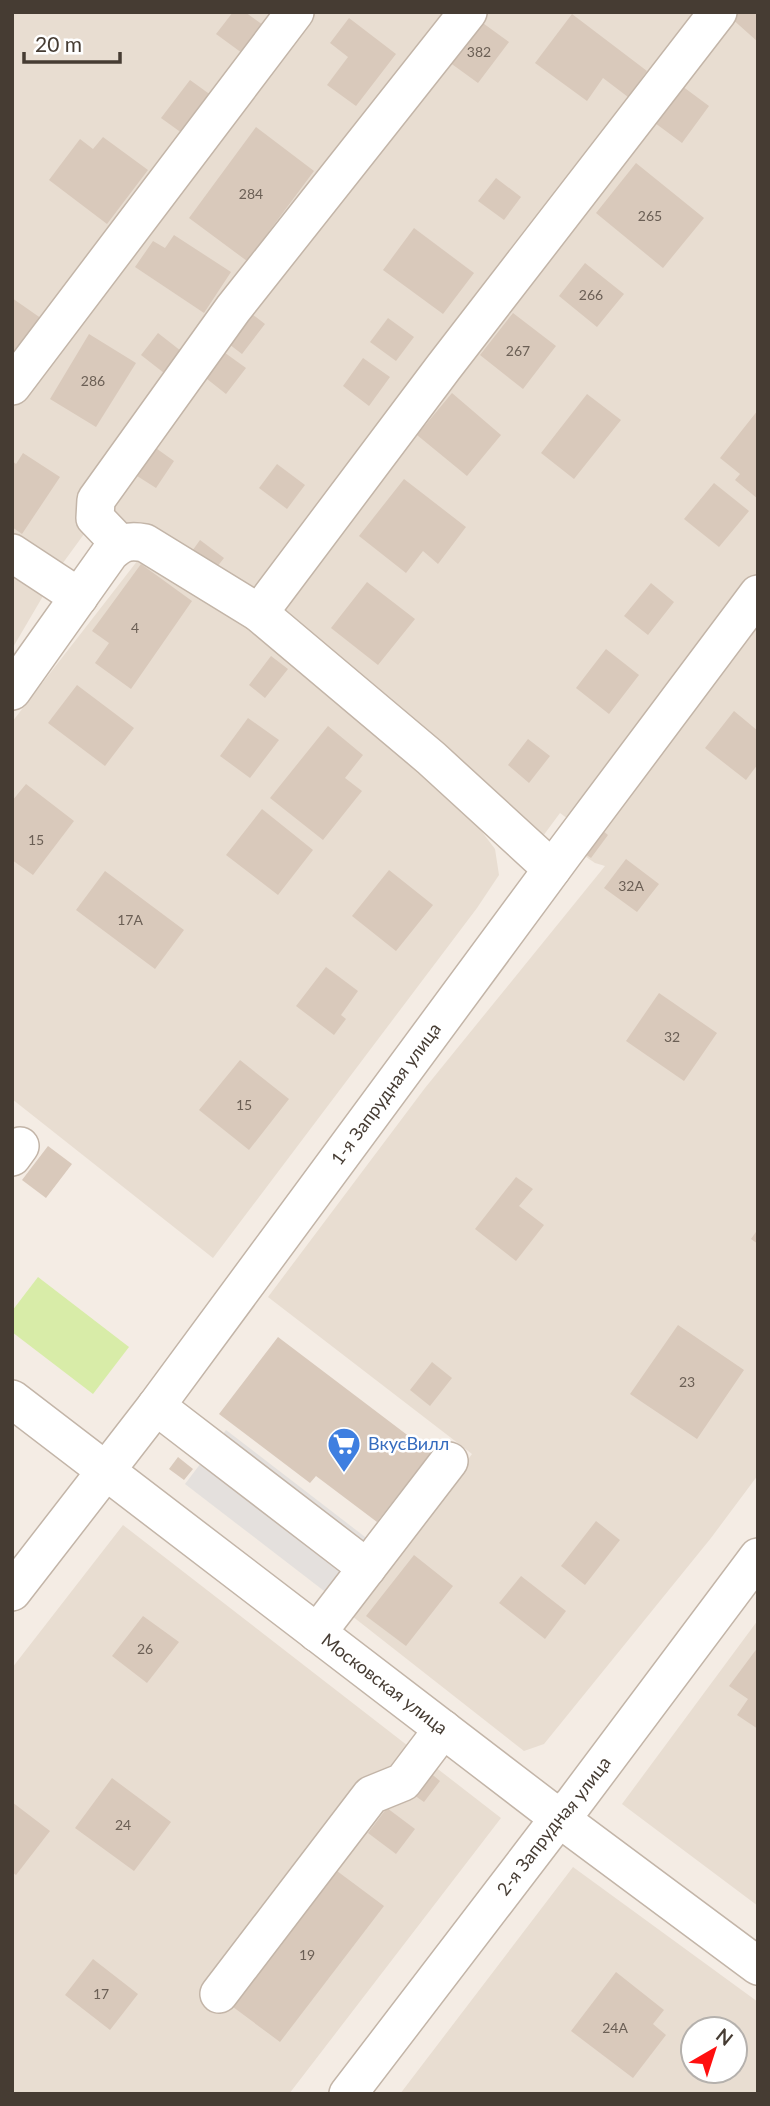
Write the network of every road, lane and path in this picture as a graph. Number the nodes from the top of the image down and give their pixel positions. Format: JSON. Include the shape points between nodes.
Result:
{"nodes":[{"id":1,"x":295,"y":12,"type":"edge"},
{"id":2,"x":467,"y":12,"type":"edge"},
{"id":3,"x":718,"y":12,"type":"edge"},
{"id":4,"x":12,"y":386,"type":"edge"},
{"id":5,"x":120,"y":544,"type":"junction"},
{"id":6,"x":12,"y":553,"type":"edge"},
{"id":7,"x":758,"y":594,"type":"edge"},
{"id":8,"x":79,"y":597,"type":"junction"},
{"id":9,"x":259,"y":613,"type":"junction"},
{"id":10,"x":12,"y":691,"type":"edge"},
{"id":11,"x":552,"y":869,"type":"junction"},
{"id":12,"x":12,"y":1399,"type":"edge"},
{"id":13,"x":156,"y":1406,"type":"junction"},
{"id":14,"x":449,"y":1461,"type":"dead end"},
{"id":15,"x":106,"y":1471,"type":"junction"},
{"id":16,"x":758,"y":1557,"type":"edge"},
{"id":17,"x":367,"y":1569,"type":"junction"},
{"id":18,"x":12,"y":1592,"type":"edge"},
{"id":19,"x":317,"y":1633,"type":"junction"},
{"id":20,"x":443,"y":1729,"type":"junction"},
{"id":21,"x":559,"y":1818,"type":"junction"},
{"id":22,"x":758,"y":1966,"type":"edge"},
{"id":23,"x":219,"y":1994,"type":"dead end"},
{"id":24,"x":348,"y":2094,"type":"edge"}],
"edges":[{"from":1,"to":4,"type":"street"},
{"from":2,"to":5,"type":"street","via":[[233,309],[96,500],[95,518]]},
{"from":3,"to":9,"type":"street"},
{"from":5,"to":8,"type":"street"},
{"from":5,"to":9,"type":"street","via":[[131,540],[145,543]]},
{"from":6,"to":8,"type":"street"},
{"from":7,"to":11,"type":"street","name":"1-я Запрудная улица"},
{"from":8,"to":10,"type":"street"},
{"from":9,"to":11,"type":"street","via":[[431,758]]},
{"from":11,"to":13,"type":"street","name":"1-я Запрудная улица"},
{"from":12,"to":15,"type":"street","name":"Московская улица"},
{"from":13,"to":15,"type":"street","name":"1-я Запрудная улица"},
{"from":13,"to":17,"type":"street"},
{"from":14,"to":17,"type":"street"},
{"from":15,"to":18,"type":"street","name":"1-я Запрудная улица"},
{"from":15,"to":19,"type":"street","name":"Московская улица"},
{"from":16,"to":21,"type":"street","name":"2-я Запрудная улица"},
{"from":17,"to":19,"type":"street"},
{"from":19,"to":20,"type":"street","name":"Московская улица"},
{"from":20,"to":21,"type":"street","name":"Московская улица"},
{"from":20,"to":23,"type":"street","via":[[403,1782],[371,1795]]},
{"from":21,"to":22,"type":"street","name":"Московская улица"},
{"from":21,"to":24,"type":"street","name":"2-я Запрудная улица"}]}
